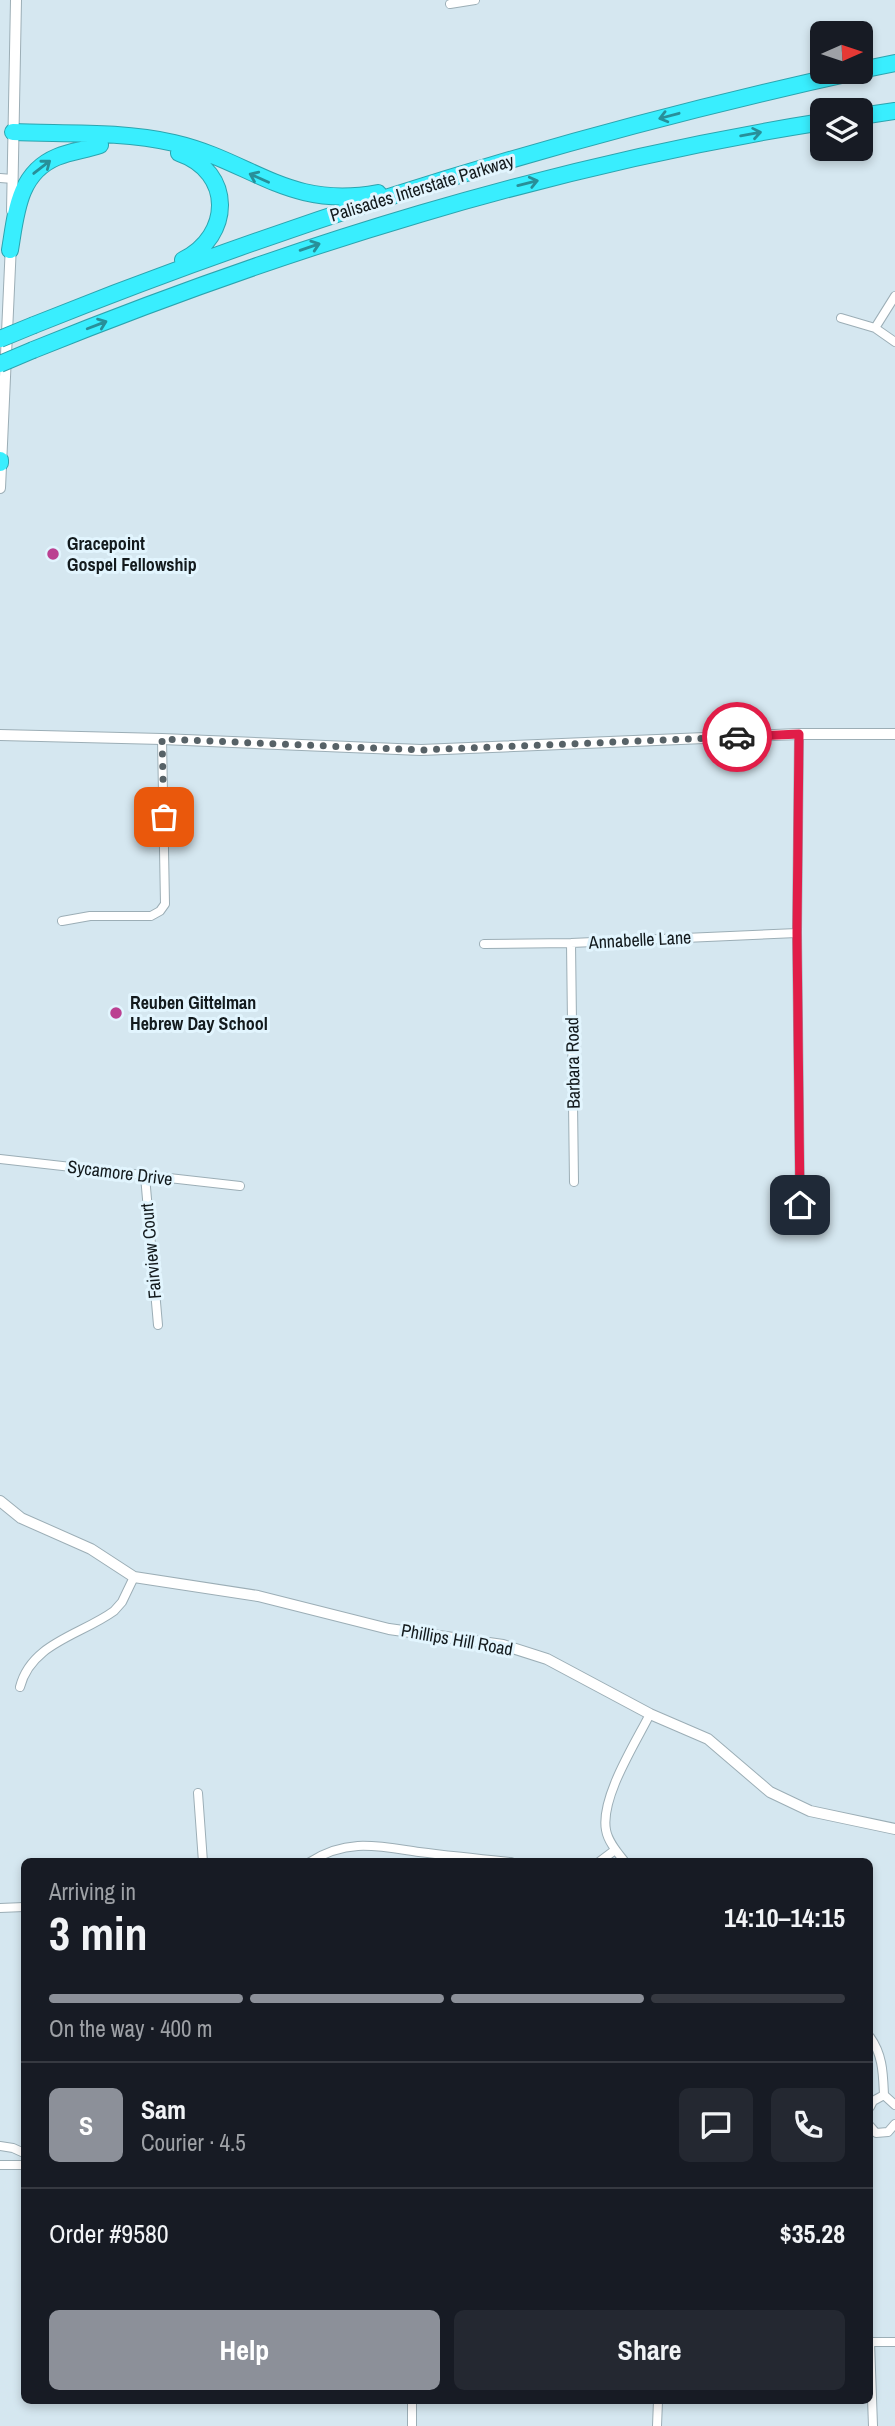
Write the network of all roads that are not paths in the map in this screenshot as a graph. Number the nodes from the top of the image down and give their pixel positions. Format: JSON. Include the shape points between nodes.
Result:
{"nodes":[{"id":1,"x":16,"y":0,"type":"edge"},
{"id":2,"x":475,"y":0,"type":"edge"},
{"id":3,"x":450,"y":4,"type":"dead end"},
{"id":4,"x":895,"y":63,"type":"edge"},
{"id":5,"x":873,"y":68,"type":"edge"},
{"id":6,"x":810,"y":83,"type":"edge"},
{"id":7,"x":895,"y":111,"type":"edge"},
{"id":8,"x":873,"y":114,"type":"edge"},
{"id":9,"x":810,"y":124,"type":"edge"},
{"id":10,"x":13,"y":136,"type":"junction"},
{"id":11,"x":100,"y":145,"type":"junction"},
{"id":12,"x":493,"y":165,"type":"junction"},
{"id":13,"x":0,"y":178,"type":"edge"},
{"id":14,"x":13,"y":179,"type":"junction"},
{"id":15,"x":10,"y":250,"type":"junction"},
{"id":16,"x":895,"y":296,"type":"edge"},
{"id":17,"x":59,"y":315,"type":"junction"},
{"id":18,"x":841,"y":318,"type":"dead end"},
{"id":19,"x":876,"y":328,"type":"junction"},
{"id":20,"x":0,"y":339,"type":"edge"},
{"id":21,"x":895,"y":342,"type":"edge"},
{"id":22,"x":0,"y":364,"type":"edge"},
{"id":23,"x":0,"y":462,"type":"edge"},
{"id":24,"x":0,"y":488,"type":"edge"},
{"id":25,"x":799,"y":734,"type":"junction"},
{"id":26,"x":895,"y":734,"type":"edge"},
{"id":27,"x":0,"y":735,"type":"edge"},
{"id":28,"x":162,"y":739,"type":"junction"},
{"id":29,"x":62,"y":921,"type":"dead end"},
{"id":30,"x":797,"y":933,"type":"junction"},
{"id":31,"x":571,"y":943,"type":"junction"},
{"id":32,"x":484,"y":944,"type":"dead end"},
{"id":33,"x":0,"y":1158,"type":"edge"},
{"id":34,"x":145,"y":1176,"type":"junction"},
{"id":35,"x":574,"y":1182,"type":"dead end"},
{"id":36,"x":240,"y":1186,"type":"dead end"},
{"id":37,"x":800,"y":1205,"type":"dead end"},
{"id":38,"x":158,"y":1325,"type":"dead end"},
{"id":39,"x":0,"y":1501,"type":"edge"},
{"id":40,"x":134,"y":1577,"type":"junction"},
{"id":41,"x":20,"y":1687,"type":"dead end"},
{"id":42,"x":650,"y":1714,"type":"junction"},
{"id":43,"x":198,"y":1793,"type":"dead end"},
{"id":44,"x":895,"y":1829,"type":"edge"},
{"id":45,"x":615,"y":1850,"type":"junction"},
{"id":46,"x":419,"y":1852,"type":"junction"},
{"id":47,"x":203,"y":1858,"type":"edge"},
{"id":48,"x":316,"y":1858,"type":"edge"},
{"id":49,"x":420,"y":1858,"type":"edge"},
{"id":50,"x":474,"y":1858,"type":"edge"},
{"id":51,"x":604,"y":1858,"type":"edge"},
{"id":52,"x":622,"y":1858,"type":"edge"},
{"id":53,"x":21,"y":1907,"type":"edge"},
{"id":54,"x":0,"y":1908,"type":"edge"},
{"id":55,"x":873,"y":2041,"type":"edge"},
{"id":56,"x":884,"y":2095,"type":"junction"},
{"id":57,"x":873,"y":2101,"type":"edge"},
{"id":58,"x":895,"y":2105,"type":"edge"},
{"id":59,"x":895,"y":2124,"type":"edge"},
{"id":60,"x":873,"y":2130,"type":"edge"},
{"id":61,"x":0,"y":2146,"type":"edge"},
{"id":62,"x":21,"y":2152,"type":"edge"},
{"id":63,"x":0,"y":2165,"type":"edge"},
{"id":64,"x":21,"y":2165,"type":"edge"},
{"id":65,"x":873,"y":2342,"type":"edge"},
{"id":66,"x":895,"y":2342,"type":"edge"},
{"id":67,"x":412,"y":2404,"type":"edge"},
{"id":68,"x":658,"y":2404,"type":"edge"},
{"id":69,"x":872,"y":2404,"type":"edge"},
{"id":70,"x":412,"y":2426,"type":"edge"},
{"id":71,"x":657,"y":2426,"type":"edge"},
{"id":72,"x":873,"y":2426,"type":"edge"}],
"edges":[{"from":1,"to":10,"type":"street"},
{"from":2,"to":3,"type":"street"},
{"from":4,"to":5,"type":"highway"},
{"from":6,"to":12,"type":"highway","name":"Palisades Interstate Parkway","one_way":true},
{"from":7,"to":8,"type":"highway"},
{"from":22,"to":9,"type":"highway","name":"Palisades Interstate Parkway","one_way":true,"bridge":true,"via":[[239,272],[425,211],[616,162]]},
{"from":10,"to":11,"type":"highway"},
{"from":12,"to":10,"type":"highway","one_way":true,"via":[[370,194],[329,197],[286,188],[198,150],[165,141]]},
{"from":10,"to":14,"type":"street"},
{"from":15,"to":11,"type":"highway","one_way":true,"via":[[18,204],[33,174],[59,156]]},
{"from":11,"to":17,"type":"highway","via":[[155,148],[195,160],[218,190],[219,220],[209,241],[191,256]]},
{"from":12,"to":17,"type":"highway","name":"Palisades Interstate Parkway","via":[[275,235]]},
{"from":13,"to":14,"type":"street"},
{"from":14,"to":15,"type":"street"},
{"from":15,"to":23,"type":"street"},
{"from":16,"to":19,"type":"street"},
{"from":17,"to":20,"type":"highway","name":"Palisades Interstate Parkway","bridge":true},
{"from":18,"to":19,"type":"street"},
{"from":19,"to":21,"type":"street"},
{"from":23,"to":24,"type":"street"},
{"from":25,"to":26,"type":"street"},
{"from":25,"to":28,"type":"street","via":[[421,750]]},
{"from":25,"to":30,"type":"street"},
{"from":27,"to":28,"type":"street"},
{"from":28,"to":29,"type":"street","via":[[164,904],[151,916]]},
{"from":30,"to":31,"type":"street","name":"Annabelle Lane"},
{"from":30,"to":37,"type":"street"},
{"from":31,"to":32,"type":"street","name":"Annabelle Lane"},
{"from":31,"to":35,"type":"street","name":"Barbara Road"},
{"from":33,"to":34,"type":"street","name":"Sycamore Drive"},
{"from":34,"to":36,"type":"street","name":"Sycamore Drive"},
{"from":34,"to":38,"type":"street","name":"Fairview Court"},
{"from":39,"to":40,"type":"street","name":"Phillips Hill Road","via":[[21,1518],[91,1549]]},
{"from":40,"to":41,"type":"street","via":[[114,1611],[41,1652],[25,1670]]},
{"from":40,"to":42,"type":"street","name":"Phillips Hill Road","via":[[258,1596],[389,1629],[503,1646],[547,1658]]},
{"from":42,"to":44,"type":"street","name":"Phillips Hill Road","via":[[708,1739],[770,1792],[810,1811]]},
{"from":42,"to":45,"type":"street","via":[[607,1805],[606,1830]]},
{"from":43,"to":47,"type":"street"},
{"from":45,"to":51,"type":"street"},
{"from":45,"to":52,"type":"street"},
{"from":46,"to":48,"type":"street","via":[[378,1845],[345,1846]]},
{"from":46,"to":49,"type":"street"},
{"from":46,"to":50,"type":"street"},
{"from":53,"to":54,"type":"street"},
{"from":55,"to":56,"type":"street","via":[[883,2069]]},
{"from":56,"to":57,"type":"street"},
{"from":56,"to":58,"type":"street"},
{"from":59,"to":60,"type":"street","via":[[888,2132]]},
{"from":61,"to":62,"type":"street"},
{"from":63,"to":64,"type":"street"},
{"from":65,"to":66,"type":"street"},
{"from":67,"to":70,"type":"street"},
{"from":68,"to":71,"type":"street"},
{"from":69,"to":72,"type":"street"}]}
